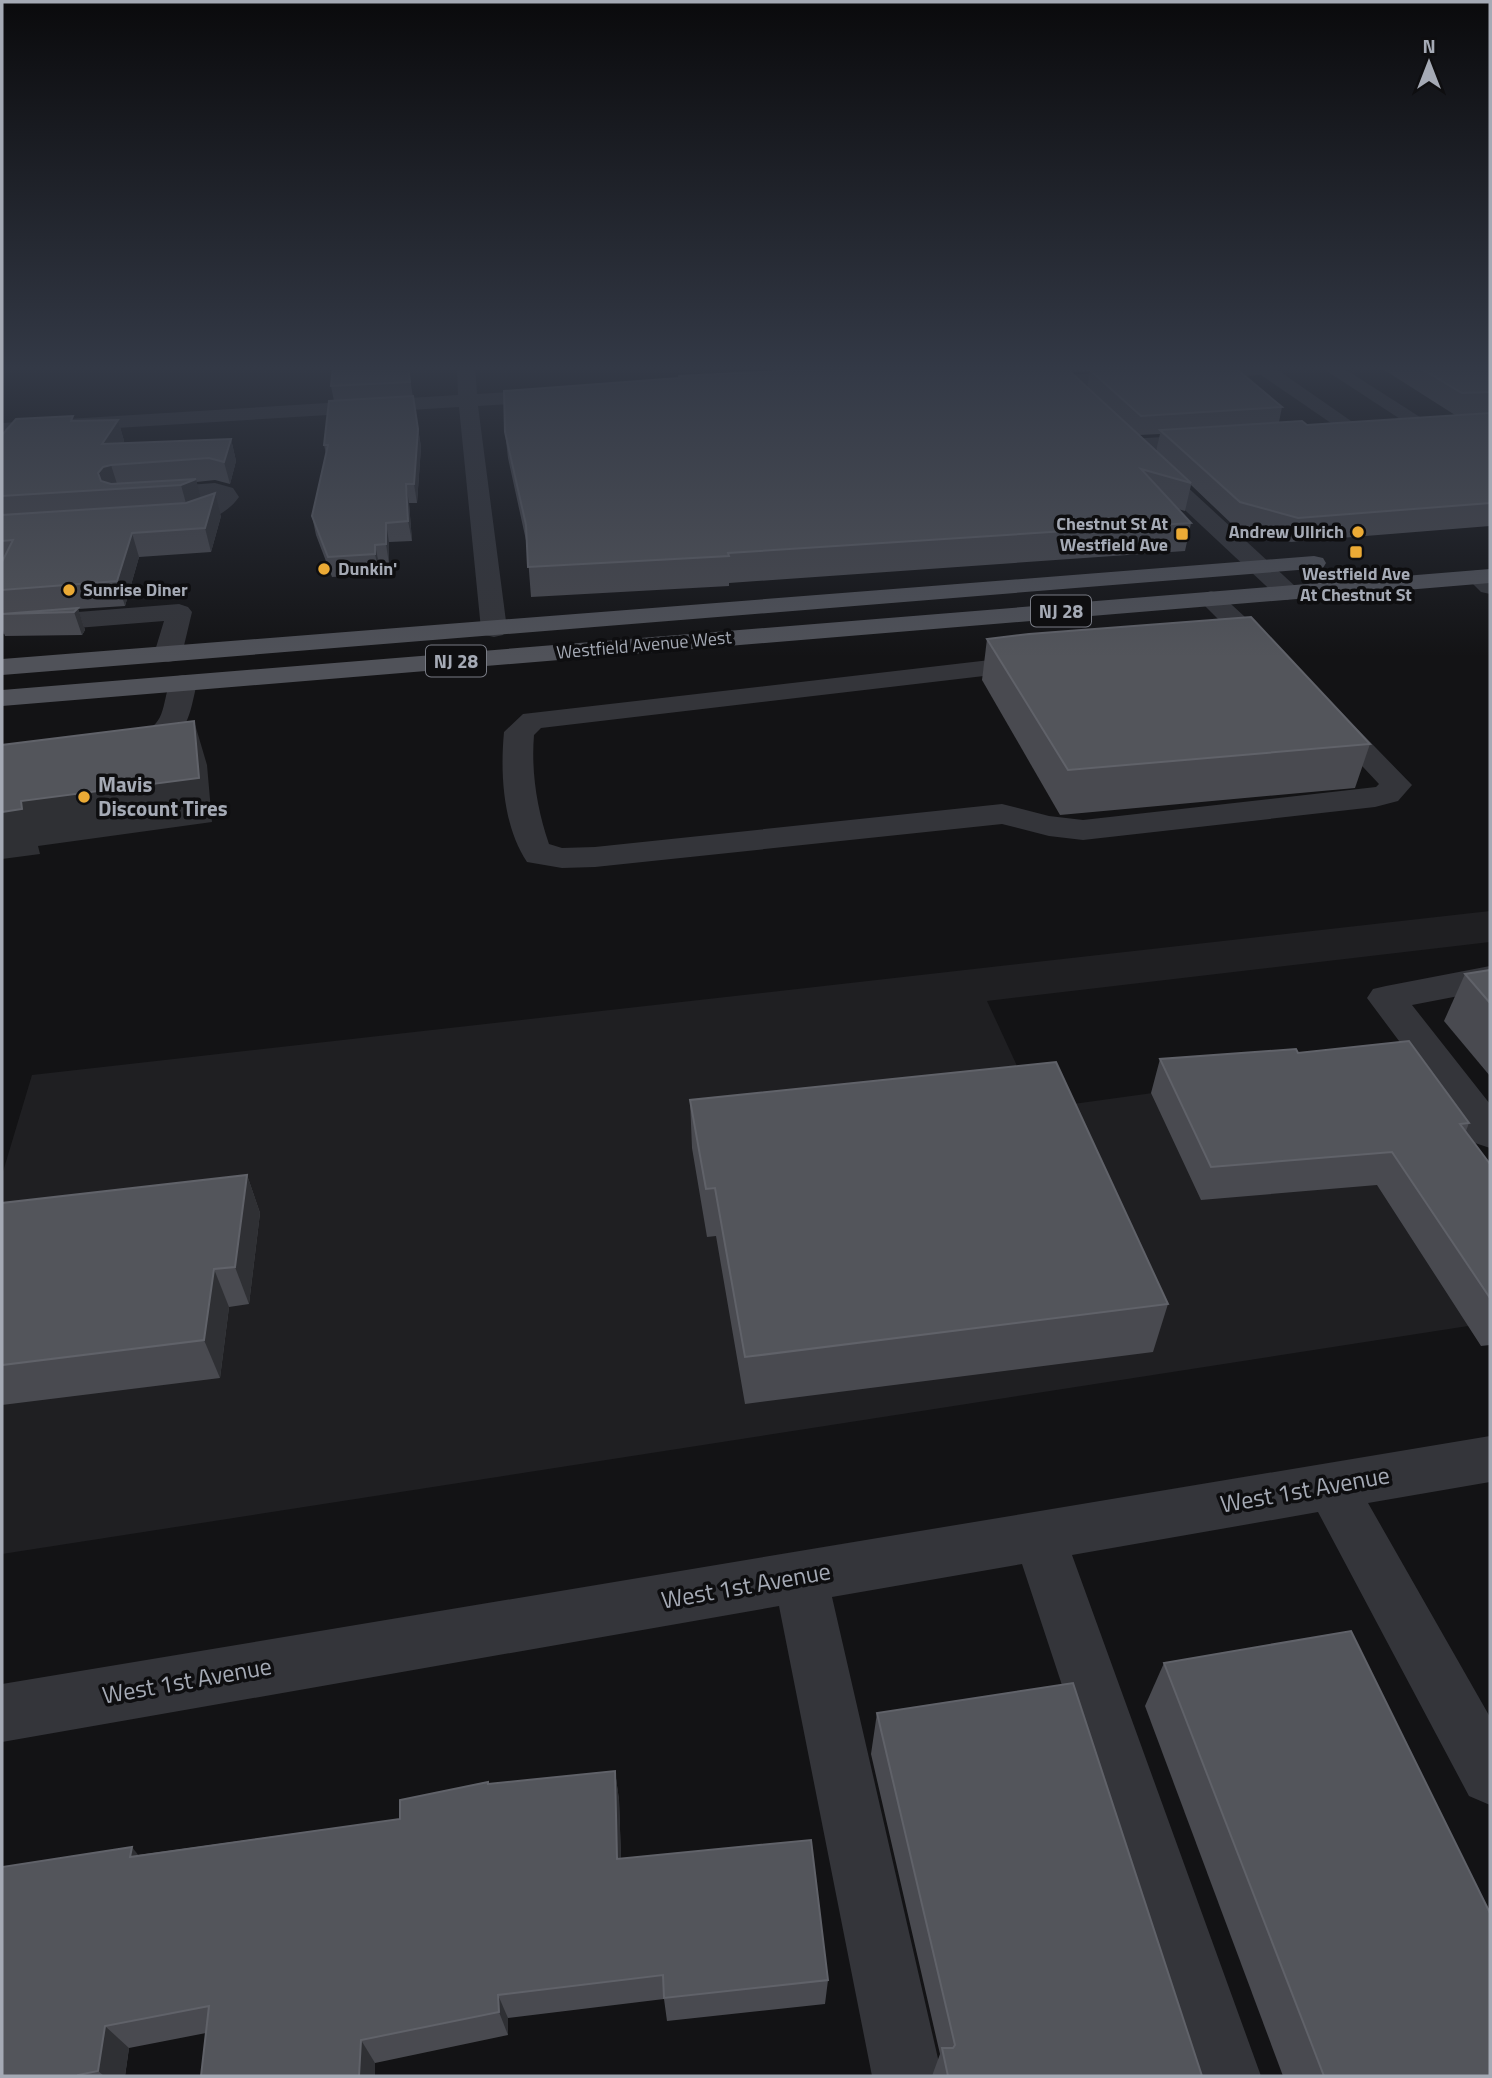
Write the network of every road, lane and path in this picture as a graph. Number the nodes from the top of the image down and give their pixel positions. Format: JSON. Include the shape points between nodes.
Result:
{"nodes":[{"id":1,"x":475,"y":463,"type":"edge"},
{"id":2,"x":1147,"y":463,"type":"edge"},
{"id":3,"x":131,"y":496,"type":"edge"},
{"id":4,"x":144,"y":520,"type":"edge"},
{"id":5,"x":1341,"y":561,"type":"dead end"},
{"id":6,"x":1260,"y":568,"type":"junction"},
{"id":7,"x":1486,"y":580,"type":"edge"},
{"id":8,"x":1287,"y":592,"type":"junction"},
{"id":9,"x":1211,"y":598,"type":"junction"},
{"id":10,"x":2,"y":626,"type":"edge"},
{"id":11,"x":494,"y":628,"type":"junction"},
{"id":12,"x":1185,"y":646,"type":"edge"},
{"id":13,"x":169,"y":654,"type":"junction"},
{"id":14,"x":1062,"y":660,"type":"edge"},
{"id":15,"x":2,"y":667,"type":"edge"},
{"id":16,"x":183,"y":683,"type":"junction"},
{"id":17,"x":2,"y":698,"type":"edge"},
{"id":18,"x":1313,"y":700,"type":"edge"},
{"id":19,"x":107,"y":744,"type":"edge"},
{"id":20,"x":1490,"y":978,"type":"edge"},
{"id":21,"x":1490,"y":1133,"type":"edge"},
{"id":22,"x":1490,"y":1459,"type":"edge"},
{"id":23,"x":1331,"y":1486,"type":"junction"},
{"id":24,"x":1039,"y":1536,"type":"junction"},
{"id":25,"x":800,"y":1577,"type":"junction"},
{"id":26,"x":2,"y":1713,"type":"edge"},
{"id":27,"x":1490,"y":1775,"type":"edge"},
{"id":28,"x":907,"y":2076,"type":"edge"},
{"id":29,"x":1226,"y":2076,"type":"edge"}],
"edges":[{"from":1,"to":11,"type":"street"},
{"from":2,"to":6,"type":"street"},
{"from":3,"to":4,"type":"street","via":[[215,490],[228,497],[224,504],[192,517]]},
{"from":5,"to":6,"type":"main road","number":"NJ 28"},
{"from":6,"to":8,"type":"street"},
{"from":6,"to":11,"type":"main road","name":"Westfield Avenue West","number":"NJ 28"},
{"from":7,"to":8,"type":"main road","number":"NJ 28"},
{"from":8,"to":9,"type":"main road","name":"Westfield Avenue West","number":"NJ 28"},
{"from":9,"to":12,"type":"street","via":[[1257,644],[1240,638]]},
{"from":9,"to":16,"type":"main road","name":"Westfield Avenue West","number":"NJ 28"},
{"from":10,"to":13,"type":"street","via":[[179,612]]},
{"from":11,"to":13,"type":"main road","name":"Westfield Avenue West","number":"NJ 28"},
{"from":13,"to":15,"type":"main road","name":"Westfield Avenue West","number":"NJ 28"},
{"from":14,"to":18,"type":"street","via":[[533,720],[519,732],[516,754],[530,843],[539,855],[595,857],[1002,814],[1083,830],[1387,794],[1397,785]]},
{"from":16,"to":17,"type":"main road","name":"Westfield Avenue West","number":"NJ 28"},
{"from":16,"to":19,"type":"street","via":[[172,728],[162,737]]},
{"from":20,"to":21,"type":"street","via":[[1386,998]]},
{"from":22,"to":23,"type":"street","name":"West 1st Avenue"},
{"from":23,"to":24,"type":"street","name":"West 1st Avenue"},
{"from":23,"to":27,"type":"street"},
{"from":24,"to":25,"type":"street","name":"West 1st Avenue"},
{"from":24,"to":29,"type":"street"},
{"from":25,"to":26,"type":"street","name":"West 1st Avenue"},
{"from":25,"to":28,"type":"street"}]}
